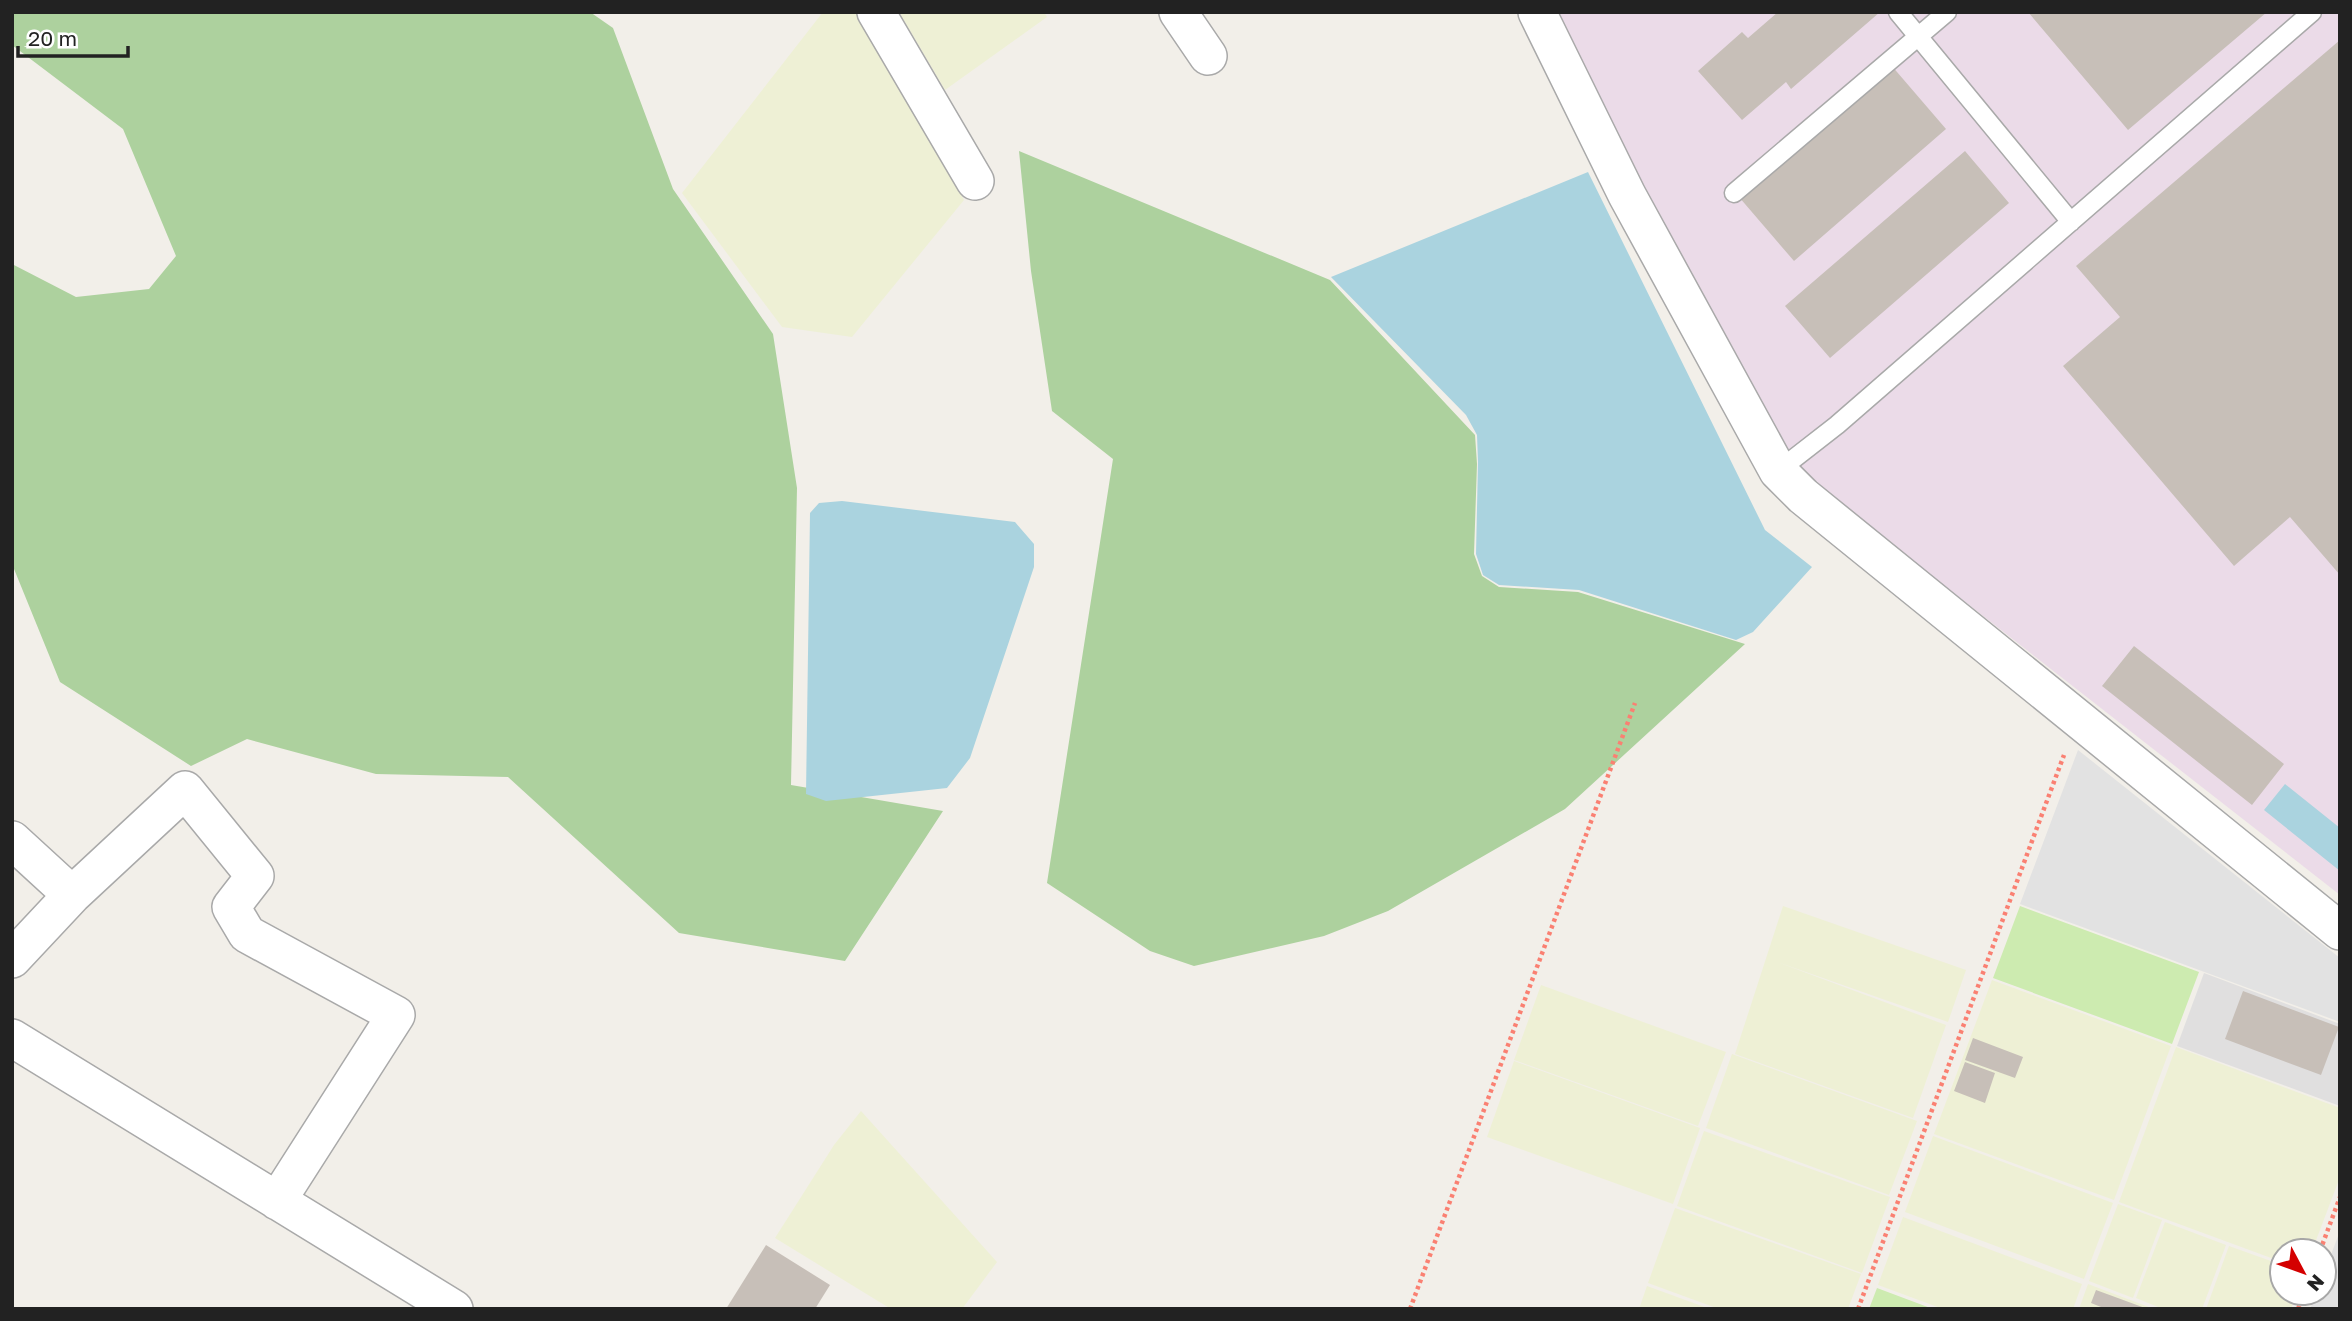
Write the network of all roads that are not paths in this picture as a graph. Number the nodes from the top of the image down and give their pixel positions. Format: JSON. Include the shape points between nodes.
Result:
{"nodes":[{"id":1,"x":876,"y":12,"type":"edge"},
{"id":2,"x":1178,"y":12,"type":"edge"},
{"id":3,"x":1537,"y":12,"type":"edge"},
{"id":4,"x":1898,"y":12,"type":"edge"},
{"id":5,"x":1947,"y":12,"type":"edge"},
{"id":6,"x":2312,"y":12,"type":"edge"},
{"id":7,"x":1919,"y":36,"type":"junction"},
{"id":8,"x":1208,"y":56,"type":"dead end"},
{"id":9,"x":975,"y":181,"type":"dead end"},
{"id":10,"x":1734,"y":193,"type":"dead end"},
{"id":11,"x":2071,"y":222,"type":"junction"},
{"id":12,"x":1778,"y":471,"type":"junction"},
{"id":13,"x":12,"y":840,"type":"edge"},
{"id":14,"x":72,"y":895,"type":"junction"},
{"id":15,"x":2340,"y":931,"type":"edge"},
{"id":16,"x":12,"y":959,"type":"edge"},
{"id":17,"x":12,"y":1038,"type":"edge"},
{"id":18,"x":277,"y":1201,"type":"junction"},
{"id":19,"x":454,"y":1309,"type":"edge"}],
"edges":[{"from":1,"to":9,"type":"street"},
{"from":2,"to":8,"type":"street"},
{"from":3,"to":12,"type":"street","via":[[1627,195]]},
{"from":4,"to":7,"type":"lane"},
{"from":5,"to":7,"type":"lane"},
{"from":6,"to":11,"type":"lane"},
{"from":7,"to":10,"type":"lane"},
{"from":7,"to":11,"type":"lane"},
{"from":11,"to":12,"type":"lane"},
{"from":12,"to":15,"type":"street","via":[[1803,496]]},
{"from":13,"to":14,"type":"street"},
{"from":14,"to":16,"type":"street"},
{"from":14,"to":18,"type":"street","via":[[186,790],[256,876],[231,907],[247,934],[397,1015]]},
{"from":17,"to":18,"type":"street"},
{"from":18,"to":19,"type":"street"}]}
